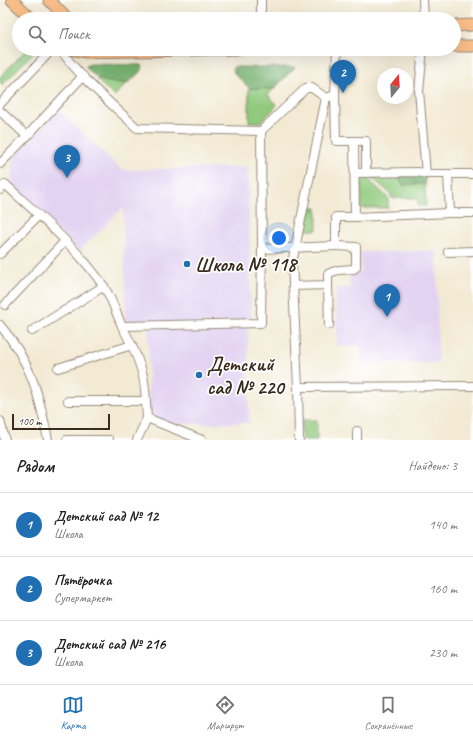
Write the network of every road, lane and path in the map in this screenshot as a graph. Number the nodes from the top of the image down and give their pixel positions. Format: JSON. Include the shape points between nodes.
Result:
{"nodes":[{"id":1,"x":12,"y":0,"type":"edge"},
{"id":2,"x":49,"y":0,"type":"edge"},
{"id":3,"x":261,"y":0,"type":"edge"},
{"id":4,"x":423,"y":0,"type":"edge"},
{"id":5,"x":25,"y":12,"type":"edge"},
{"id":6,"x":60,"y":12,"type":"edge"},
{"id":7,"x":261,"y":12,"type":"edge"},
{"id":8,"x":424,"y":12,"type":"edge"},
{"id":9,"x":461,"y":26,"type":"edge"},
{"id":10,"x":473,"y":26,"type":"edge"},
{"id":11,"x":461,"y":46,"type":"edge"},
{"id":12,"x":473,"y":46,"type":"edge"},
{"id":13,"x":46,"y":56,"type":"edge"},
{"id":14,"x":65,"y":56,"type":"edge"},
{"id":15,"x":337,"y":56,"type":"edge"},
{"id":16,"x":422,"y":56,"type":"edge"},
{"id":17,"x":83,"y":76,"type":"junction"},
{"id":18,"x":335,"y":95,"type":"junction"},
{"id":19,"x":326,"y":98,"type":"junction"},
{"id":20,"x":0,"y":104,"type":"edge"},
{"id":21,"x":0,"y":111,"type":"edge"},
{"id":22,"x":261,"y":131,"type":"junction"},
{"id":23,"x":27,"y":136,"type":"junction"},
{"id":24,"x":354,"y":141,"type":"junction"},
{"id":25,"x":0,"y":164,"type":"edge"},
{"id":26,"x":366,"y":172,"type":"junction"},
{"id":27,"x":355,"y":173,"type":"junction"},
{"id":28,"x":426,"y":174,"type":"junction"},
{"id":29,"x":448,"y":174,"type":"junction"},
{"id":30,"x":473,"y":174,"type":"edge"},
{"id":31,"x":0,"y":190,"type":"edge"},
{"id":32,"x":450,"y":213,"type":"junction"},
{"id":33,"x":473,"y":213,"type":"edge"},
{"id":34,"x":39,"y":215,"type":"junction"},
{"id":35,"x":355,"y":217,"type":"junction"},
{"id":36,"x":65,"y":241,"type":"junction"},
{"id":37,"x":336,"y":246,"type":"junction"},
{"id":38,"x":294,"y":247,"type":"junction"},
{"id":39,"x":262,"y":248,"type":"junction"},
{"id":40,"x":473,"y":251,"type":"edge"},
{"id":41,"x":448,"y":252,"type":"dead end"},
{"id":42,"x":0,"y":254,"type":"edge"},
{"id":43,"x":104,"y":286,"type":"junction"},
{"id":44,"x":293,"y":286,"type":"junction"},
{"id":45,"x":328,"y":286,"type":"junction"},
{"id":46,"x":5,"y":305,"type":"dead end"},
{"id":47,"x":0,"y":325,"type":"edge"},
{"id":48,"x":329,"y":325,"type":"dead end"},
{"id":49,"x":122,"y":326,"type":"junction"},
{"id":50,"x":32,"y":331,"type":"dead end"},
{"id":51,"x":132,"y":345,"type":"junction"},
{"id":52,"x":58,"y":368,"type":"dead end"},
{"id":53,"x":473,"y":386,"type":"edge"},
{"id":54,"x":298,"y":387,"type":"junction"},
{"id":55,"x":146,"y":401,"type":"junction"},
{"id":56,"x":68,"y":402,"type":"dead end"},
{"id":57,"x":147,"y":418,"type":"junction"},
{"id":58,"x":0,"y":421,"type":"edge"},
{"id":59,"x":357,"y":431,"type":"dead end"},
{"id":60,"x":188,"y":437,"type":"edge"},
{"id":61,"x":5,"y":440,"type":"edge"},
{"id":62,"x":48,"y":440,"type":"edge"},
{"id":63,"x":67,"y":440,"type":"edge"},
{"id":64,"x":110,"y":440,"type":"edge"},
{"id":65,"x":137,"y":440,"type":"edge"},
{"id":66,"x":202,"y":440,"type":"edge"},
{"id":67,"x":299,"y":440,"type":"edge"},
{"id":68,"x":357,"y":440,"type":"edge"}],
"edges":[{"from":1,"to":5,"type":"main road"},
{"from":2,"to":6,"type":"main road"},
{"from":3,"to":7,"type":"street"},
{"from":4,"to":8,"type":"street"},
{"from":9,"to":10,"type":"main road"},
{"from":11,"to":12,"type":"main road"},
{"from":13,"to":20,"type":"street"},
{"from":14,"to":17,"type":"street"},
{"from":15,"to":18,"type":"street"},
{"from":16,"to":28,"type":"street","via":[[419,91]]},
{"from":17,"to":22,"type":"street","via":[[138,128]]},
{"from":17,"to":23,"type":"street"},
{"from":18,"to":19,"type":"street"},
{"from":18,"to":24,"type":"street","via":[[336,141]]},
{"from":19,"to":22,"type":"street","via":[[312,88],[306,88]]},
{"from":19,"to":38,"type":"street"},
{"from":21,"to":23,"type":"street"},
{"from":22,"to":39,"type":"street"},
{"from":23,"to":25,"type":"street"},
{"from":24,"to":26,"type":"street","via":[[366,141]]},
{"from":24,"to":27,"type":"street"},
{"from":26,"to":27,"type":"street"},
{"from":26,"to":28,"type":"street"},
{"from":27,"to":35,"type":"street"},
{"from":28,"to":29,"type":"street"},
{"from":29,"to":30,"type":"street"},
{"from":29,"to":32,"type":"street"},
{"from":31,"to":34,"type":"street","via":[[5,184]]},
{"from":32,"to":33,"type":"street"},
{"from":32,"to":35,"type":"street"},
{"from":34,"to":36,"type":"street"},
{"from":34,"to":42,"type":"street"},
{"from":35,"to":37,"type":"street","via":[[336,217]]},
{"from":36,"to":43,"type":"street"},
{"from":36,"to":46,"type":"street"},
{"from":37,"to":38,"type":"street"},
{"from":37,"to":45,"type":"street","via":[[356,247],[356,267],[328,274]]},
{"from":38,"to":39,"type":"street"},
{"from":38,"to":44,"type":"street"},
{"from":39,"to":49,"type":"street","via":[[261,323]]},
{"from":40,"to":41,"type":"street"},
{"from":43,"to":49,"type":"street"},
{"from":43,"to":50,"type":"street"},
{"from":44,"to":45,"type":"street"},
{"from":44,"to":54,"type":"street"},
{"from":45,"to":48,"type":"street"},
{"from":47,"to":62,"type":"street","via":[[27,365],[41,403]]},
{"from":49,"to":51,"type":"street"},
{"from":51,"to":52,"type":"street"},
{"from":51,"to":55,"type":"street","via":[[144,377]]},
{"from":53,"to":54,"type":"street"},
{"from":54,"to":67,"type":"street"},
{"from":55,"to":56,"type":"street"},
{"from":55,"to":57,"type":"street"},
{"from":57,"to":60,"type":"street"},
{"from":57,"to":65,"type":"street"},
{"from":58,"to":61,"type":"street"},
{"from":59,"to":68,"type":"street"},
{"from":60,"to":66,"type":"street"},
{"from":63,"to":64,"type":"street"}]}
